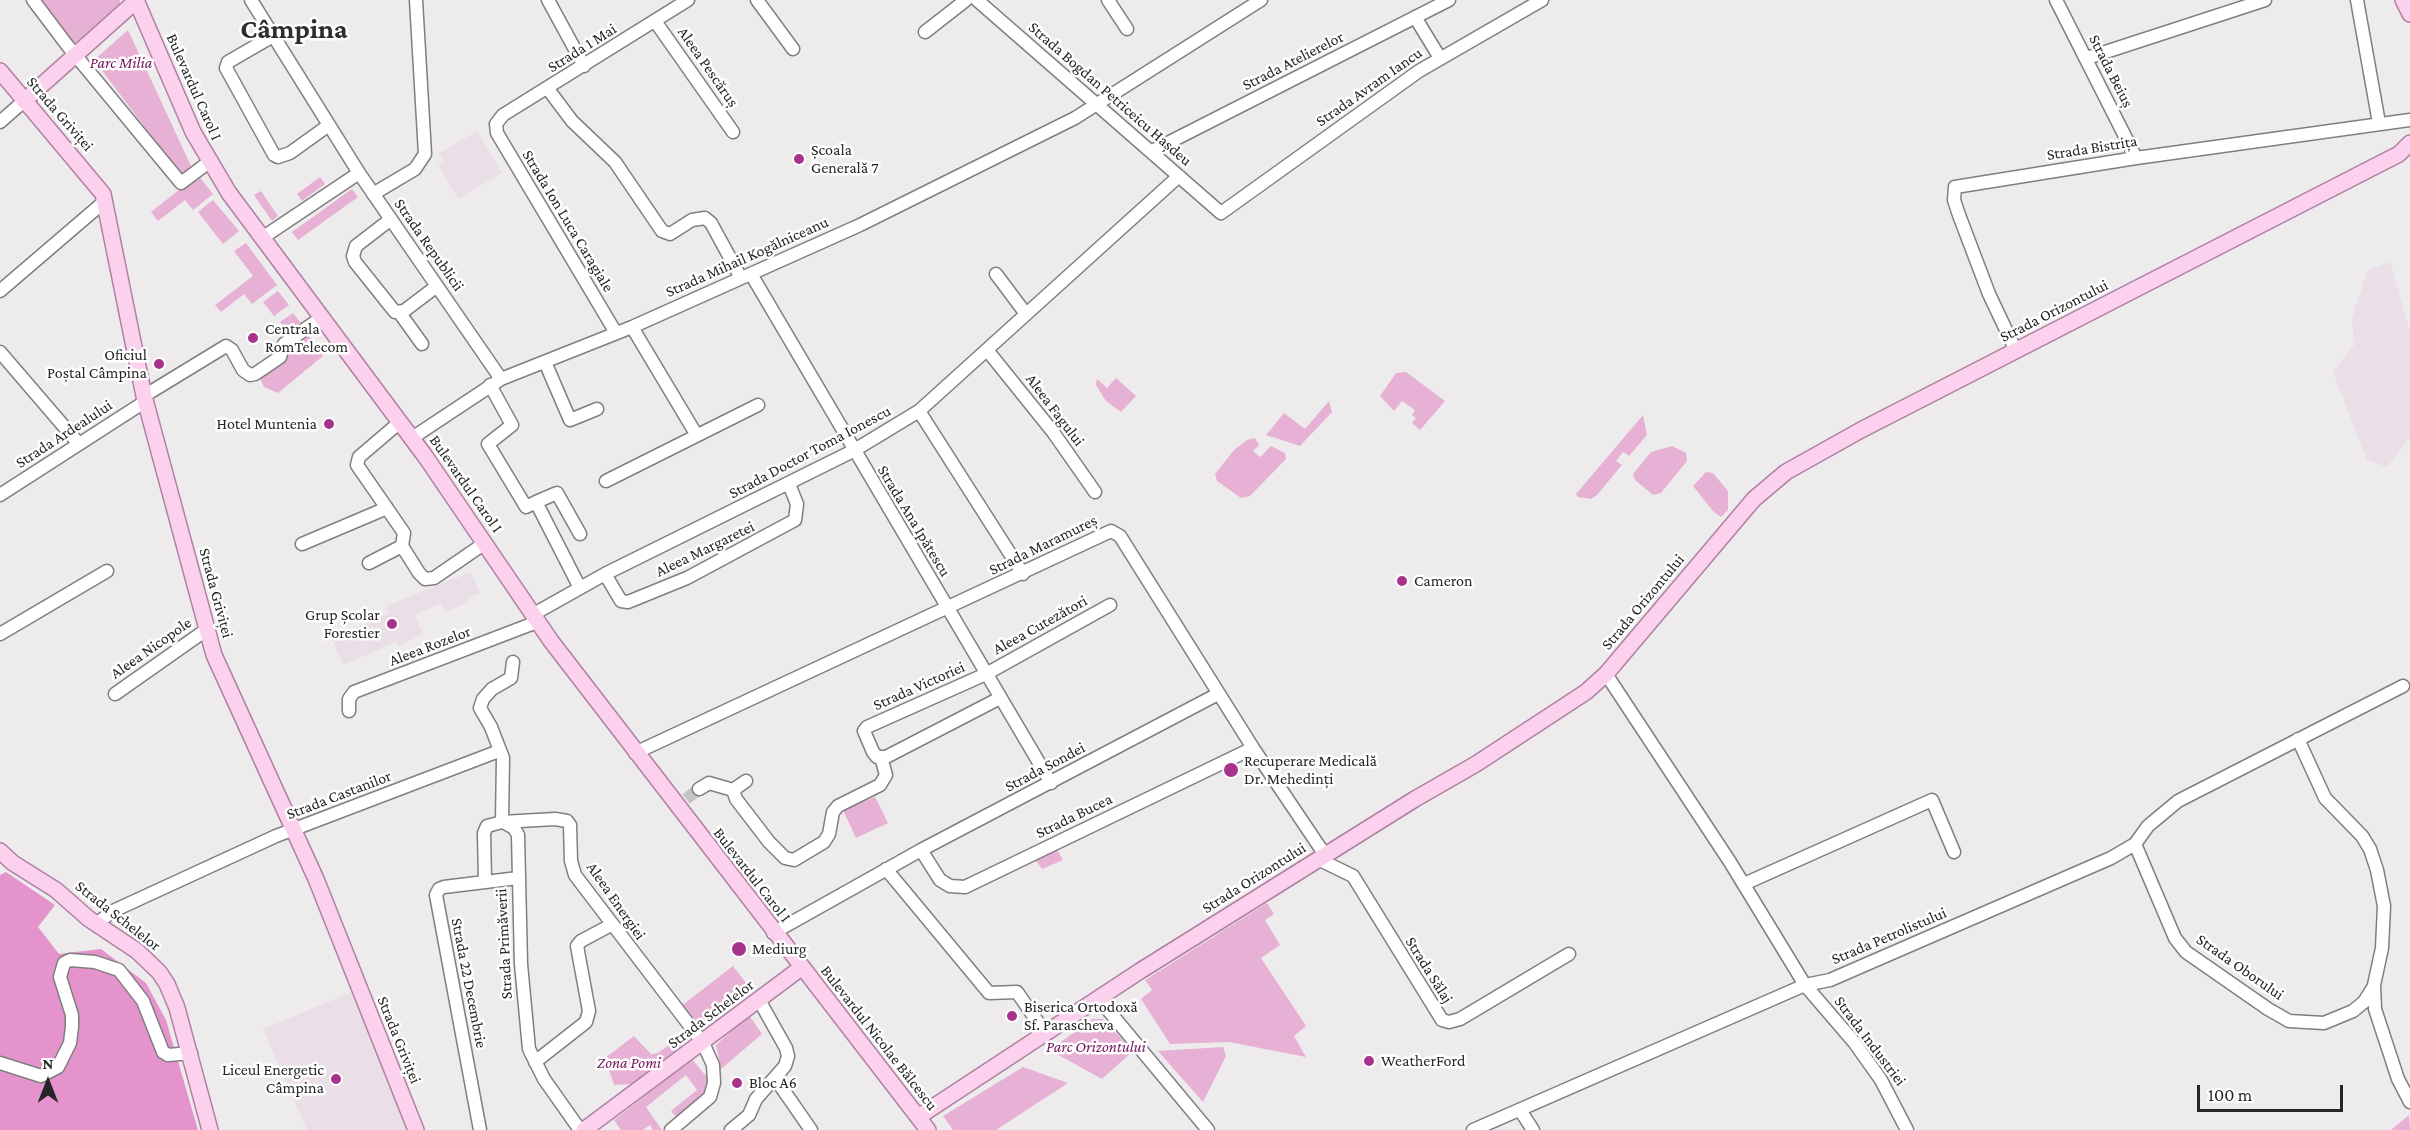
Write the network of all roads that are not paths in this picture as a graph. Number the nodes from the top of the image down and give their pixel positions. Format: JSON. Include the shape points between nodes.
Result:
{"nodes":[{"id":1,"x":33,"y":0,"type":"edge"},
{"id":2,"x":137,"y":0,"type":"edge"},
{"id":3,"x":251,"y":0,"type":"edge"},
{"id":4,"x":416,"y":0,"type":"edge"},
{"id":5,"x":548,"y":0,"type":"edge"},
{"id":6,"x":688,"y":0,"type":"edge"},
{"id":7,"x":757,"y":0,"type":"edge"},
{"id":8,"x":966,"y":0,"type":"edge"},
{"id":9,"x":977,"y":0,"type":"edge"},
{"id":10,"x":1108,"y":0,"type":"edge"},
{"id":11,"x":1449,"y":0,"type":"edge"},
{"id":12,"x":1542,"y":0,"type":"edge"},
{"id":13,"x":2056,"y":0,"type":"edge"},
{"id":14,"x":2265,"y":0,"type":"edge"},
{"id":15,"x":2357,"y":0,"type":"edge"},
{"id":16,"x":2403,"y":0,"type":"edge"},
{"id":17,"x":1254,"y":2,"type":"edge"},
{"id":18,"x":2410,"y":14,"type":"edge"},
{"id":19,"x":1415,"y":17,"type":"junction"},
{"id":20,"x":655,"y":21,"type":"junction"},
{"id":21,"x":1127,"y":30,"type":"dead end"},
{"id":22,"x":925,"y":32,"type":"dead end"},
{"id":23,"x":273,"y":36,"type":"junction"},
{"id":24,"x":793,"y":49,"type":"dead end"},
{"id":25,"x":76,"y":55,"type":"junction"},
{"id":26,"x":1440,"y":58,"type":"junction"},
{"id":27,"x":2086,"y":58,"type":"junction"},
{"id":28,"x":585,"y":66,"type":"junction"},
{"id":29,"x":0,"y":71,"type":"edge"},
{"id":30,"x":548,"y":89,"type":"junction"},
{"id":31,"x":24,"y":101,"type":"junction"},
{"id":32,"x":1097,"y":106,"type":"junction"},
{"id":33,"x":2410,"y":120,"type":"edge"},
{"id":34,"x":0,"y":122,"type":"edge"},
{"id":35,"x":2379,"y":123,"type":"junction"},
{"id":36,"x":496,"y":124,"type":"joint"},
{"id":37,"x":329,"y":125,"type":"junction"},
{"id":38,"x":733,"y":132,"type":"dead end"},
{"id":39,"x":2410,"y":143,"type":"edge"},
{"id":40,"x":1152,"y":152,"type":"junction"},
{"id":41,"x":2136,"y":158,"type":"junction"},
{"id":42,"x":209,"y":162,"type":"junction"},
{"id":43,"x":359,"y":173,"type":"junction"},
{"id":44,"x":1179,"y":176,"type":"junction"},
{"id":45,"x":373,"y":194,"type":"junction"},
{"id":46,"x":105,"y":201,"type":"junction"},
{"id":47,"x":1221,"y":213,"type":"joint"},
{"id":48,"x":390,"y":219,"type":"junction"},
{"id":49,"x":262,"y":238,"type":"junction"},
{"id":50,"x":996,"y":274,"type":"dead end"},
{"id":51,"x":746,"y":276,"type":"junction"},
{"id":52,"x":437,"y":286,"type":"junction"},
{"id":53,"x":0,"y":291,"type":"edge"},
{"id":54,"x":399,"y":312,"type":"junction"},
{"id":55,"x":1026,"y":314,"type":"junction"},
{"id":56,"x":321,"y":318,"type":"junction"},
{"id":57,"x":632,"y":327,"type":"junction"},
{"id":58,"x":616,"y":333,"type":"junction"},
{"id":59,"x":422,"y":344,"type":"dead end"},
{"id":60,"x":987,"y":350,"type":"junction"},
{"id":61,"x":2016,"y":351,"type":"junction"},
{"id":62,"x":0,"y":352,"type":"edge"},
{"id":63,"x":545,"y":362,"type":"junction"},
{"id":64,"x":496,"y":382,"type":"junction"},
{"id":65,"x":145,"y":398,"type":"junction"},
{"id":66,"x":758,"y":405,"type":"dead end"},
{"id":67,"x":597,"y":409,"type":"dead end"},
{"id":68,"x":919,"y":411,"type":"junction"},
{"id":69,"x":400,"y":422,"type":"junction"},
{"id":70,"x":696,"y":434,"type":"junction"},
{"id":71,"x":412,"y":438,"type":"junction"},
{"id":72,"x":79,"y":444,"type":"junction"},
{"id":73,"x":853,"y":451,"type":"junction"},
{"id":74,"x":606,"y":481,"type":"dead end"},
{"id":75,"x":789,"y":484,"type":"junction"},
{"id":76,"x":1095,"y":492,"type":"dead end"},
{"id":77,"x":0,"y":495,"type":"edge"},
{"id":78,"x":536,"y":502,"type":"junction"},
{"id":79,"x":387,"y":508,"type":"junction"},
{"id":80,"x":580,"y":534,"type":"dead end"},
{"id":81,"x":302,"y":543,"type":"dead end"},
{"id":82,"x":485,"y":543,"type":"junction"},
{"id":83,"x":402,"y":546,"type":"junction"},
{"id":84,"x":369,"y":562,"type":"dead end"},
{"id":85,"x":107,"y":571,"type":"dead end"},
{"id":86,"x":605,"y":574,"type":"junction"},
{"id":87,"x":1023,"y":574,"type":"junction"},
{"id":88,"x":580,"y":588,"type":"junction"},
{"id":89,"x":1110,"y":605,"type":"dead end"},
{"id":90,"x":947,"y":609,"type":"junction"},
{"id":91,"x":535,"y":618,"type":"junction"},
{"id":92,"x":206,"y":630,"type":"junction"},
{"id":93,"x":0,"y":634,"type":"edge"},
{"id":94,"x":513,"y":662,"type":"dead end"},
{"id":95,"x":986,"y":674,"type":"junction"},
{"id":96,"x":1606,"y":674,"type":"junction"},
{"id":97,"x":2403,"y":686,"type":"dead end"},
{"id":98,"x":115,"y":694,"type":"dead end"},
{"id":99,"x":1218,"y":694,"type":"junction"},
{"id":100,"x":1000,"y":698,"type":"junction"},
{"id":101,"x":349,"y":711,"type":"dead end"},
{"id":102,"x":2298,"y":739,"type":"junction"},
{"id":103,"x":1253,"y":748,"type":"junction"},
{"id":104,"x":499,"y":751,"type":"junction"},
{"id":105,"x":635,"y":753,"type":"junction"},
{"id":106,"x":881,"y":757,"type":"junction"},
{"id":107,"x":746,"y":781,"type":"dead end"},
{"id":108,"x":1051,"y":783,"type":"junction"},
{"id":109,"x":699,"y":789,"type":"tunnel mouth"},
{"id":110,"x":733,"y":790,"type":"junction"},
{"id":111,"x":502,"y":822,"type":"junction"},
{"id":112,"x":294,"y":829,"type":"junction"},
{"id":113,"x":2135,"y":844,"type":"junction"},
{"id":114,"x":921,"y":850,"type":"junction"},
{"id":115,"x":1954,"y":852,"type":"dead end"},
{"id":116,"x":1,"y":857,"type":"edge"},
{"id":117,"x":1321,"y":857,"type":"junction"},
{"id":118,"x":886,"y":869,"type":"junction"},
{"id":119,"x":518,"y":878,"type":"junction"},
{"id":120,"x":484,"y":880,"type":"junction"},
{"id":121,"x":1744,"y":884,"type":"junction"},
{"id":122,"x":96,"y":924,"type":"junction"},
{"id":123,"x":611,"y":925,"type":"junction"},
{"id":124,"x":773,"y":933,"type":"junction"},
{"id":125,"x":1569,"y":954,"type":"dead end"},
{"id":126,"x":801,"y":968,"type":"junction"},
{"id":127,"x":1805,"y":985,"type":"junction"},
{"id":128,"x":2374,"y":985,"type":"junction"},
{"id":129,"x":1098,"y":998,"type":"junction"},
{"id":130,"x":759,"y":1000,"type":"junction"},
{"id":131,"x":1046,"y":1034,"type":"junction"},
{"id":132,"x":703,"y":1043,"type":"junction"},
{"id":133,"x":191,"y":1053,"type":"junction"},
{"id":134,"x":535,"y":1062,"type":"junction"},
{"id":135,"x":0,"y":1063,"type":"edge"},
{"id":136,"x":775,"y":1078,"type":"junction"},
{"id":137,"x":2410,"y":1102,"type":"edge"},
{"id":138,"x":1520,"y":1110,"type":"junction"},
{"id":139,"x":918,"y":1117,"type":"junction"},
{"id":140,"x":210,"y":1130,"type":"edge"},
{"id":141,"x":416,"y":1130,"type":"edge"},
{"id":142,"x":480,"y":1130,"type":"edge"},
{"id":143,"x":582,"y":1130,"type":"edge"},
{"id":144,"x":671,"y":1130,"type":"edge"},
{"id":145,"x":731,"y":1130,"type":"edge"},
{"id":146,"x":811,"y":1130,"type":"edge"},
{"id":147,"x":928,"y":1130,"type":"edge"},
{"id":148,"x":1208,"y":1130,"type":"edge"},
{"id":149,"x":1473,"y":1130,"type":"edge"},
{"id":150,"x":1533,"y":1130,"type":"edge"},
{"id":151,"x":1907,"y":1130,"type":"edge"}],
"edges":[{"from":1,"to":25,"type":"street"},
{"from":2,"to":25,"type":"main road"},
{"from":2,"to":42,"type":"main road","name":"Bulevardul Carol I","via":[[179,102]]},
{"from":3,"to":23,"type":"street"},
{"from":4,"to":45,"type":"street","name":"Strada Republicii","via":[[425,154],[415,169]]},
{"from":5,"to":28,"type":"street"},
{"from":6,"to":20,"type":"street","name":"Strada 1 Mai"},
{"from":7,"to":24,"type":"street"},
{"from":8,"to":22,"type":"street"},
{"from":9,"to":32,"type":"street","name":"Strada Bogdan Petriceicu Hașdeu"},
{"from":10,"to":21,"type":"street"},
{"from":11,"to":19,"type":"street","name":"Strada Atelierelor"},
{"from":12,"to":26,"type":"street","name":"Strada Avram Iancu"},
{"from":13,"to":27,"type":"street","name":"Strada Beiuș"},
{"from":14,"to":27,"type":"street"},
{"from":15,"to":35,"type":"street"},
{"from":16,"to":18,"type":"main road"},
{"from":17,"to":32,"type":"street","name":"Strada Mihail Kogălniceanu"},
{"from":19,"to":26,"type":"street"},
{"from":19,"to":40,"type":"street","name":"Strada Atelierelor"},
{"from":20,"to":28,"type":"street","name":"Strada 1 Mai"},
{"from":20,"to":38,"type":"street","name":"Aleea Pescăruș"},
{"from":23,"to":37,"type":"street"},
{"from":23,"to":37,"type":"street","via":[[228,62],[226,68],[274,155],[290,153]]},
{"from":25,"to":31,"type":"main road"},
{"from":25,"to":42,"type":"street","via":[[181,183]]},
{"from":26,"to":47,"type":"street","name":"Strada Avram Iancu"},
{"from":27,"to":41,"type":"street","name":"Strada Beiuș"},
{"from":28,"to":30,"type":"street","name":"Strada 1 Mai"},
{"from":29,"to":31,"type":"main road","name":"Strada Griviței"},
{"from":30,"to":36,"type":"street","name":"Strada 1 Mai","via":[[503,115]]},
{"from":30,"to":51,"type":"street","name":"Strada Ana Ipătescu","via":[[572,121],[615,162],[662,231],[670,234],[692,220],[705,218]]},
{"from":31,"to":34,"type":"street"},
{"from":31,"to":46,"type":"main road","name":"Strada Griviței","via":[[93,179]]},
{"from":32,"to":40,"type":"street","name":"Strada Bogdan Petriceicu Hașdeu"},
{"from":32,"to":51,"type":"street","name":"Strada Mihail Kogălniceanu","via":[[891,210]]},
{"from":33,"to":35,"type":"street","name":"Strada Bistrița"},
{"from":35,"to":41,"type":"street","name":"Strada Bistrița"},
{"from":36,"to":58,"type":"street","name":"Strada Ion Luca Caragiale","via":[[497,133]]},
{"from":37,"to":43,"type":"street"},
{"from":39,"to":61,"type":"main road","name":"Strada Orizontului","via":[[2399,154]]},
{"from":40,"to":44,"type":"street","name":"Strada Bogdan Petriceicu Hașdeu"},
{"from":41,"to":61,"type":"street","name":"Strada Bistrița","via":[[1955,187],[1959,215]]},
{"from":42,"to":49,"type":"main road","name":"Bulevardul Carol I"},
{"from":43,"to":45,"type":"street"},
{"from":43,"to":49,"type":"street"},
{"from":44,"to":47,"type":"street","name":"Strada Bogdan Petriceicu Hașdeu"},
{"from":44,"to":55,"type":"street","name":"Strada Doctor Toma Ionescu"},
{"from":45,"to":48,"type":"street","name":"Strada Republicii"},
{"from":46,"to":53,"type":"street"},
{"from":46,"to":65,"type":"main road","name":"Strada Griviței"},
{"from":48,"to":52,"type":"street","name":"Strada Republicii"},
{"from":48,"to":54,"type":"street","via":[[356,246],[353,256],[391,309]]},
{"from":49,"to":56,"type":"main road","name":"Bulevardul Carol I"},
{"from":50,"to":55,"type":"street"},
{"from":51,"to":57,"type":"street","name":"Strada Mihail Kogălniceanu"},
{"from":51,"to":73,"type":"street","name":"Strada Ana Ipătescu"},
{"from":52,"to":54,"type":"street"},
{"from":52,"to":64,"type":"street","name":"Strada Republicii"},
{"from":54,"to":59,"type":"street"},
{"from":55,"to":60,"type":"street","name":"Strada Doctor Toma Ionescu"},
{"from":56,"to":65,"type":"street","name":"Strada Ardealului","via":[[284,344],[280,357],[255,374],[243,370],[226,346]]},
{"from":56,"to":69,"type":"main road","name":"Bulevardul Carol I"},
{"from":57,"to":58,"type":"street","name":"Strada Mihail Kogălniceanu"},
{"from":57,"to":70,"type":"street"},
{"from":58,"to":63,"type":"street","name":"Strada Mihail Kogălniceanu"},
{"from":60,"to":68,"type":"street","name":"Strada Doctor Toma Ionescu"},
{"from":60,"to":76,"type":"street","name":"Aleea Fagului"},
{"from":61,"to":96,"type":"main road","name":"Strada Orizontului","via":[[1786,472],[1754,499]]},
{"from":62,"to":72,"type":"street"},
{"from":63,"to":64,"type":"street","name":"Strada Mihail Kogălniceanu"},
{"from":63,"to":67,"type":"street","via":[[570,420]]},
{"from":64,"to":71,"type":"street","name":"Strada Mihail Kogălniceanu"},
{"from":64,"to":78,"type":"street","name":"Strada Republicii","via":[[512,425],[488,444],[526,507]]},
{"from":65,"to":72,"type":"street","name":"Strada Ardealului"},
{"from":65,"to":92,"type":"main road","name":"Strada Griviței"},
{"from":66,"to":70,"type":"street"},
{"from":68,"to":73,"type":"street","name":"Strada Doctor Toma Ionescu"},
{"from":68,"to":87,"type":"street"},
{"from":69,"to":71,"type":"main road","name":"Bulevardul Carol I"},
{"from":69,"to":79,"type":"street","via":[[357,462]]},
{"from":70,"to":74,"type":"street"},
{"from":71,"to":82,"type":"main road","name":"Bulevardul Carol I"},
{"from":72,"to":77,"type":"street","name":"Strada Ardealului"},
{"from":73,"to":75,"type":"street","name":"Strada Doctor Toma Ionescu"},
{"from":73,"to":90,"type":"street","name":"Strada Ana Ipătescu"},
{"from":75,"to":86,"type":"street","name":"Strada Doctor Toma Ionescu"},
{"from":75,"to":86,"type":"street","name":"Aleea Margaretei","via":[[797,504],[795,520],[687,578],[621,602]]},
{"from":78,"to":80,"type":"street","via":[[557,493]]},
{"from":78,"to":88,"type":"street"},
{"from":79,"to":81,"type":"street"},
{"from":79,"to":83,"type":"street","via":[[404,533]]},
{"from":82,"to":83,"type":"street","via":[[429,579],[422,577]]},
{"from":82,"to":91,"type":"main road","name":"Bulevardul Carol I"},
{"from":83,"to":84,"type":"street"},
{"from":85,"to":93,"type":"street"},
{"from":86,"to":88,"type":"street","name":"Strada Doctor Toma Ionescu"},
{"from":87,"to":90,"type":"street","name":"Strada Maramureș"},
{"from":87,"to":99,"type":"street","name":"Strada Maramureș","via":[[1106,531],[1117,533]]},
{"from":88,"to":91,"type":"street","name":"Strada Doctor Toma Ionescu"},
{"from":89,"to":95,"type":"street","name":"Aleea Cutezători"},
{"from":90,"to":95,"type":"street","name":"Strada Ana Ipătescu"},
{"from":90,"to":105,"type":"street","name":"Strada Maramureș"},
{"from":91,"to":101,"type":"street","name":"Aleea Rozelor","via":[[354,692],[349,699]]},
{"from":91,"to":105,"type":"main road","name":"Bulevardul Carol I"},
{"from":92,"to":98,"type":"street","name":"Aleea Nicopole"},
{"from":92,"to":112,"type":"main road","name":"Strada Griviței","via":[[226,685]]},
{"from":94,"to":104,"type":"street","via":[[511,678],[492,689],[481,704],[481,713],[491,727]]},
{"from":95,"to":100,"type":"street","name":"Strada Ana Ipătescu"},
{"from":95,"to":106,"type":"street","name":"Strada Victoriei","via":[[867,727],[864,731],[873,752]]},
{"from":96,"to":117,"type":"main road","name":"Strada Orizontului","via":[[1570,704]]},
{"from":96,"to":121,"type":"street","name":"Strada Industriei"},
{"from":97,"to":102,"type":"street"},
{"from":99,"to":103,"type":"street","name":"Strada Maramureș"},
{"from":99,"to":108,"type":"street","name":"Strada Sondei"},
{"from":100,"to":106,"type":"street"},
{"from":100,"to":108,"type":"street","name":"Strada Ana Ipătescu"},
{"from":102,"to":113,"type":"street","name":"Strada Petrolistului","via":[[2178,801],[2148,826]]},
{"from":102,"to":128,"type":"street","name":"Strada Oborului","via":[[2325,798],[2362,836],[2377,870],[2384,906],[2382,948]]},
{"from":103,"to":114,"type":"street","name":"Strada Bucea","via":[[965,887],[950,886],[940,879]]},
{"from":103,"to":117,"type":"street","name":"Strada Maramureș"},
{"from":104,"to":111,"type":"street","via":[[503,760]]},
{"from":104,"to":112,"type":"street","name":"Strada Castanilor"},
{"from":105,"to":124,"type":"main road","name":"Bulevardul Carol I","via":[[680,802]]},
{"from":106,"to":110,"type":"street","via":[[886,775],[880,785],[838,806],[824,842],[794,860],[785,858],[755,827]]},
{"from":107,"to":110,"type":"street"},
{"from":108,"to":114,"type":"street","name":"Strada Sondei"},
{"from":109,"to":110,"type":"street","via":[[709,783]]},
{"from":111,"to":119,"type":"street","name":"Strada Primăverii","via":[[517,832]]},
{"from":111,"to":120,"type":"street","via":[[485,828]]},
{"from":111,"to":123,"type":"street","name":"Aleea Energiei","via":[[567,821],[575,875]]},
{"from":112,"to":122,"type":"street","name":"Strada Castanilor","via":[[113,910]]},
{"from":112,"to":141,"type":"main road","name":"Strada Griviței"},
{"from":113,"to":127,"type":"street","name":"Strada Petrolistului","via":[[2112,858],[1830,980]]},
{"from":113,"to":128,"type":"street","name":"Strada Oborului","via":[[2175,938],[2186,952],[2289,1021],[2334,1021],[2364,1002]]},
{"from":114,"to":118,"type":"street","name":"Strada Sondei"},
{"from":115,"to":121,"type":"street","via":[[1932,800]]},
{"from":116,"to":122,"type":"main road","name":"Strada Schelelor","via":[[56,890]]},
{"from":117,"to":125,"type":"street","name":"Strada Sălaj","via":[[1353,876],[1442,1020],[1460,1019]]},
{"from":117,"to":129,"type":"main road","name":"Strada Orizontului"},
{"from":118,"to":124,"type":"street","name":"Strada Sondei"},
{"from":118,"to":131,"type":"street","via":[[989,993],[1017,992]]},
{"from":119,"to":120,"type":"street","name":"Strada 22 Decembrie"},
{"from":119,"to":134,"type":"street","name":"Strada Primăverii","via":[[526,1040]]},
{"from":120,"to":142,"type":"street","name":"Strada 22 Decembrie","via":[[444,887],[437,892],[436,900]]},
{"from":121,"to":127,"type":"street","name":"Strada Industriei"},
{"from":122,"to":133,"type":"main road","name":"Strada Schelelor","via":[[137,951],[159,972],[172,995]]},
{"from":123,"to":132,"type":"street","name":"Aleea Energiei"},
{"from":123,"to":134,"type":"street","via":[[577,946],[589,1011],[586,1022]]},
{"from":124,"to":126,"type":"main road","name":"Bulevardul Carol I"},
{"from":126,"to":130,"type":"main road","name":"Strada Schelelor"},
{"from":126,"to":139,"type":"main road","name":"Bulevardul Nicolae Bălcescu"},
{"from":127,"to":138,"type":"street","name":"Strada Petrolistului"},
{"from":127,"to":151,"type":"street","name":"Strada Industriei","via":[[1867,1061],[1895,1102]]},
{"from":128,"to":137,"type":"street","name":"Strada Oborului","via":[[2374,1009]]},
{"from":129,"to":131,"type":"main road","name":"Strada Orizontului"},
{"from":129,"to":148,"type":"street"},
{"from":130,"to":132,"type":"main road","name":"Strada Schelelor"},
{"from":130,"to":136,"type":"street","via":[[788,1056]]},
{"from":131,"to":139,"type":"main road","name":"Strada Orizontului"},
{"from":132,"to":143,"type":"main road","name":"Strada Schelelor"},
{"from":132,"to":144,"type":"street","name":"Aleea Energiei","via":[[713,1065],[710,1097]]},
{"from":133,"to":135,"type":"street","via":[[163,1052],[142,1001],[131,981],[119,970],[95,962],[70,960],[64,963],[60,977],[72,1027],[70,1043],[58,1067],[41,1076]]},
{"from":133,"to":140,"type":"main road","name":"Strada Schelelor"},
{"from":134,"to":143,"type":"street","name":"Strada Primăverii"},
{"from":136,"to":145,"type":"street","via":[[756,1099],[749,1115]]},
{"from":136,"to":146,"type":"street"},
{"from":138,"to":149,"type":"street","name":"Strada Petrolistului"},
{"from":138,"to":150,"type":"street"},
{"from":139,"to":147,"type":"main road","name":"Bulevardul Nicolae Bălcescu"}]}
